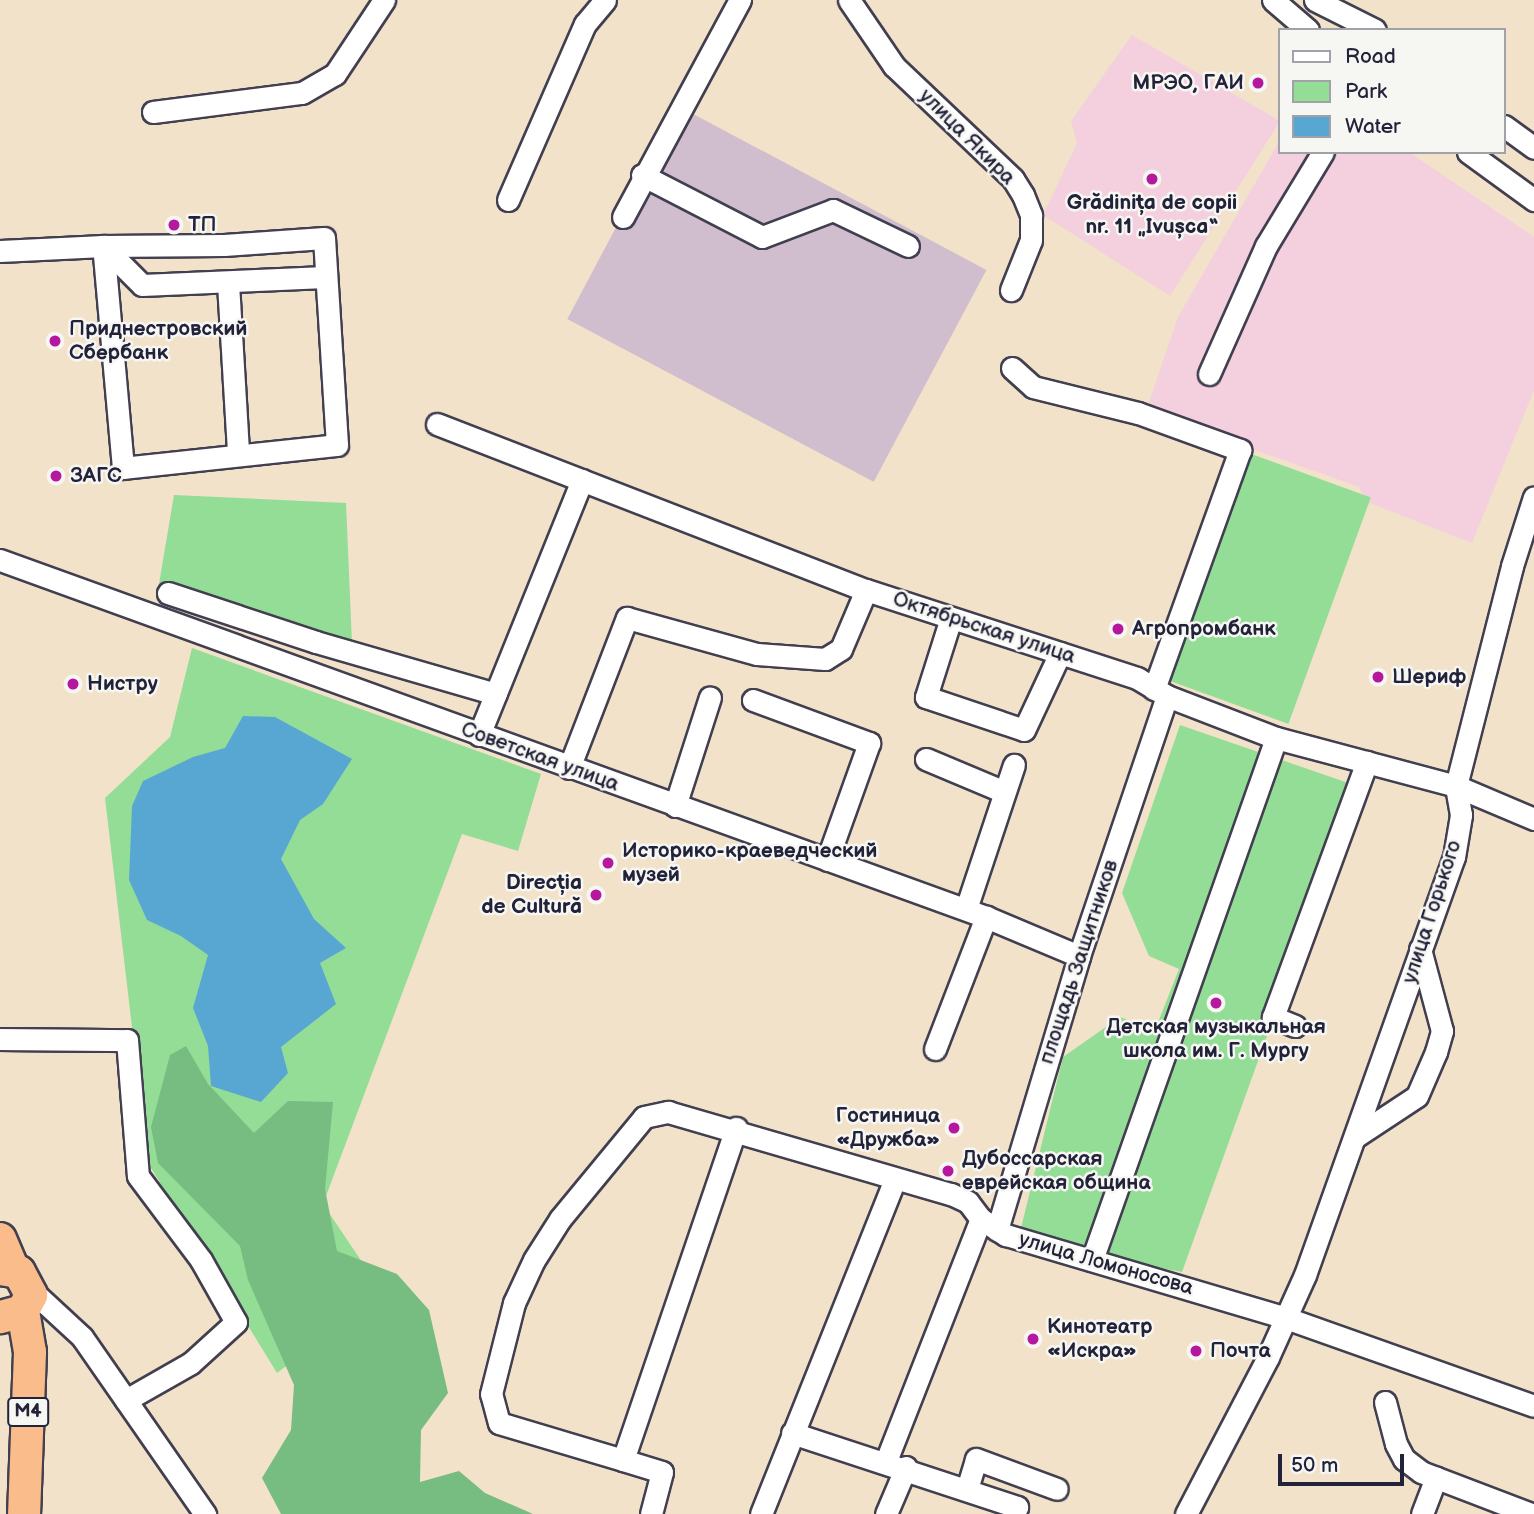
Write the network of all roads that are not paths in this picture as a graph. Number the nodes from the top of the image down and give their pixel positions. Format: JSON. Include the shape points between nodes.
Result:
{"nodes":[{"id":1,"x":384,"y":0,"type":"edge"},
{"id":2,"x":605,"y":0,"type":"edge"},
{"id":3,"x":740,"y":0,"type":"edge"},
{"id":4,"x":849,"y":0,"type":"edge"},
{"id":5,"x":1273,"y":0,"type":"edge"},
{"id":6,"x":1315,"y":0,"type":"edge"},
{"id":7,"x":1306,"y":28,"type":"edge"},
{"id":8,"x":1371,"y":28,"type":"edge"},
{"id":9,"x":153,"y":112,"type":"dead end"},
{"id":10,"x":1506,"y":127,"type":"edge"},
{"id":11,"x":1534,"y":148,"type":"edge"},
{"id":12,"x":1322,"y":154,"type":"edge"},
{"id":13,"x":1471,"y":154,"type":"edge"},
{"id":14,"x":642,"y":174,"type":"junction"},
{"id":15,"x":508,"y":200,"type":"dead end"},
{"id":16,"x":1534,"y":200,"type":"edge"},
{"id":17,"x":623,"y":217,"type":"dead end"},
{"id":18,"x":103,"y":246,"type":"junction"},
{"id":19,"x":908,"y":246,"type":"dead end"},
{"id":20,"x":0,"y":251,"type":"edge"},
{"id":21,"x":325,"y":277,"type":"junction"},
{"id":22,"x":228,"y":283,"type":"junction"},
{"id":23,"x":1011,"y":290,"type":"dead end"},
{"id":24,"x":1012,"y":368,"type":"dead end"},
{"id":25,"x":1209,"y":374,"type":"dead end"},
{"id":26,"x":437,"y":424,"type":"dead end"},
{"id":27,"x":239,"y":453,"type":"junction"},
{"id":28,"x":582,"y":480,"type":"junction"},
{"id":29,"x":1534,"y":497,"type":"edge"},
{"id":30,"x":0,"y":560,"type":"edge"},
{"id":31,"x":866,"y":590,"type":"junction"},
{"id":32,"x":169,"y":593,"type":"dead end"},
{"id":33,"x":221,"y":611,"type":"junction"},
{"id":34,"x":951,"y":618,"type":"junction"},
{"id":35,"x":216,"y":639,"type":"junction"},
{"id":36,"x":1060,"y":653,"type":"junction"},
{"id":37,"x":1160,"y":692,"type":"junction"},
{"id":38,"x":496,"y":694,"type":"junction"},
{"id":39,"x":710,"y":697,"type":"dead end"},
{"id":40,"x":753,"y":700,"type":"dead end"},
{"id":41,"x":479,"y":735,"type":"junction"},
{"id":42,"x":1276,"y":737,"type":"junction"},
{"id":43,"x":926,"y":760,"type":"dead end"},
{"id":44,"x":1367,"y":762,"type":"junction"},
{"id":45,"x":1014,"y":765,"type":"dead end"},
{"id":46,"x":569,"y":768,"type":"junction"},
{"id":47,"x":1455,"y":786,"type":"junction"},
{"id":48,"x":1002,"y":791,"type":"junction"},
{"id":49,"x":675,"y":806,"type":"junction"},
{"id":50,"x":1534,"y":819,"type":"edge"},
{"id":51,"x":827,"y":859,"type":"junction"},
{"id":52,"x":976,"y":913,"type":"junction"},
{"id":53,"x":1420,"y":949,"type":"junction"},
{"id":54,"x":1079,"y":956,"type":"junction"},
{"id":55,"x":1295,"y":1026,"type":"dead end"},
{"id":56,"x":0,"y":1039,"type":"edge"},
{"id":57,"x":935,"y":1049,"type":"dead end"},
{"id":58,"x":736,"y":1128,"type":"junction"},
{"id":59,"x":1355,"y":1138,"type":"junction"},
{"id":60,"x":895,"y":1179,"type":"junction"},
{"id":61,"x":989,"y":1224,"type":"junction"},
{"id":62,"x":0,"y":1239,"type":"edge"},
{"id":63,"x":1092,"y":1260,"type":"junction"},
{"id":64,"x":13,"y":1291,"type":"edge"},
{"id":65,"x":1286,"y":1318,"type":"junction"},
{"id":66,"x":126,"y":1400,"type":"junction"},
{"id":67,"x":1385,"y":1402,"type":"dead end"},
{"id":68,"x":1534,"y":1406,"type":"edge"},
{"id":69,"x":792,"y":1433,"type":"junction"},
{"id":70,"x":623,"y":1460,"type":"junction"},
{"id":71,"x":896,"y":1464,"type":"junction"},
{"id":72,"x":1428,"y":1475,"type":"junction"},
{"id":73,"x":967,"y":1489,"type":"junction"},
{"id":74,"x":1057,"y":1489,"type":"dead end"},
{"id":75,"x":24,"y":1514,"type":"edge"},
{"id":76,"x":205,"y":1514,"type":"edge"},
{"id":77,"x":651,"y":1514,"type":"edge"},
{"id":78,"x":761,"y":1514,"type":"edge"},
{"id":79,"x":886,"y":1514,"type":"edge"},
{"id":80,"x":1014,"y":1514,"type":"edge"},
{"id":81,"x":1186,"y":1514,"type":"edge"},
{"id":82,"x":1422,"y":1514,"type":"edge"},
{"id":83,"x":1531,"y":1514,"type":"edge"}],
"edges":[{"from":1,"to":9,"type":"street","via":[[335,74],[302,93]]},
{"from":2,"to":15,"type":"street","via":[[585,24]]},
{"from":3,"to":14,"type":"street"},
{"from":4,"to":23,"type":"street","name":"улица Якира","via":[[894,66],[1013,179],[1023,195],[1031,215],[1031,240]]},
{"from":5,"to":7,"type":"street"},
{"from":6,"to":8,"type":"street"},
{"from":10,"to":11,"type":"street"},
{"from":12,"to":25,"type":"street","via":[[1266,246]]},
{"from":13,"to":16,"type":"street"},
{"from":14,"to":17,"type":"street"},
{"from":14,"to":19,"type":"street","via":[[762,237],[834,210]]},
{"from":18,"to":20,"type":"street"},
{"from":18,"to":21,"type":"street","via":[[324,238]]},
{"from":18,"to":22,"type":"street","via":[[142,285]]},
{"from":18,"to":27,"type":"street","via":[[123,468]]},
{"from":21,"to":22,"type":"street"},
{"from":21,"to":27,"type":"street","via":[[337,445]]},
{"from":22,"to":27,"type":"street"},
{"from":24,"to":37,"type":"street","name":"площадь Защитников","via":[[1034,387],[1138,413],[1240,450]]},
{"from":26,"to":28,"type":"street","name":"Октябрьская улица"},
{"from":28,"to":31,"type":"street","name":"Октябрьская улица"},
{"from":28,"to":38,"type":"street"},
{"from":29,"to":47,"type":"street","name":"улица Горького"},
{"from":30,"to":35,"type":"street","name":"Советская улица"},
{"from":31,"to":34,"type":"street","name":"Октябрьская улица"},
{"from":31,"to":46,"type":"street","via":[[841,649],[825,659],[757,654],[627,618]]},
{"from":32,"to":33,"type":"street"},
{"from":33,"to":35,"type":"street"},
{"from":33,"to":38,"type":"street"},
{"from":34,"to":36,"type":"street","name":"Октябрьская улица"},
{"from":34,"to":36,"type":"street","via":[[926,697],[1024,730]]},
{"from":35,"to":41,"type":"street","name":"Советская улица"},
{"from":36,"to":37,"type":"street","name":"Октябрьская улица","via":[[1137,678]]},
{"from":37,"to":42,"type":"street","name":"Октябрьская улица"},
{"from":37,"to":54,"type":"street","name":"площадь Защитников"},
{"from":38,"to":41,"type":"street"},
{"from":39,"to":49,"type":"street"},
{"from":40,"to":51,"type":"street","via":[[869,743]]},
{"from":41,"to":46,"type":"street","name":"Советская улица"},
{"from":42,"to":44,"type":"street","name":"Октябрьская улица"},
{"from":42,"to":63,"type":"street"},
{"from":43,"to":48,"type":"street"},
{"from":44,"to":47,"type":"street","name":"Октябрьская улица"},
{"from":44,"to":55,"type":"street","via":[[1273,1017]]},
{"from":45,"to":48,"type":"street"},
{"from":46,"to":49,"type":"street","name":"Советская улица"},
{"from":47,"to":50,"type":"street","name":"Октябрьская улица"},
{"from":47,"to":53,"type":"street","name":"улица Горького","via":[[1461,816],[1454,857]]},
{"from":48,"to":52,"type":"street"},
{"from":49,"to":51,"type":"street","name":"Советская улица"},
{"from":51,"to":52,"type":"street","name":"Советская улица"},
{"from":52,"to":54,"type":"street","name":"Советская улица"},
{"from":52,"to":57,"type":"street"},
{"from":53,"to":59,"type":"street","name":"улица Горького"},
{"from":53,"to":59,"type":"street","via":[[1442,1031],[1436,1052],[1417,1096]]},
{"from":54,"to":61,"type":"street","name":"площадь Защитников"},
{"from":56,"to":66,"type":"street","via":[[127,1040],[138,1176],[201,1260],[236,1322],[191,1363]]},
{"from":58,"to":60,"type":"street","name":"улица Ломоносова"},
{"from":58,"to":70,"type":"street"},
{"from":58,"to":70,"type":"street","name":"улица Ломоносова","via":[[668,1112],[643,1117],[561,1219],[534,1260],[514,1303],[491,1394],[492,1413],[499,1423]]},
{"from":59,"to":65,"type":"street","name":"улица Горького"},
{"from":60,"to":61,"type":"street","name":"улица Ломоносова","via":[[968,1202]]},
{"from":60,"to":69,"type":"street"},
{"from":61,"to":63,"type":"street","name":"улица Ломоносова"},
{"from":61,"to":71,"type":"street","name":"площадь Защитников"},
{"from":62,"to":64,"type":"highway","number":"M4"},
{"from":63,"to":65,"type":"street","name":"улица Ломоносова"},
{"from":64,"to":66,"type":"street","via":[[65,1318]]},
{"from":64,"to":75,"type":"highway","number":"M4","via":[[30,1352]]},
{"from":65,"to":68,"type":"street","name":"улица Ломоносова"},
{"from":65,"to":81,"type":"street","name":"улица Горького"},
{"from":66,"to":76,"type":"street"},
{"from":67,"to":72,"type":"street","via":[[1404,1459]]},
{"from":69,"to":71,"type":"street"},
{"from":69,"to":78,"type":"street"},
{"from":70,"to":77,"type":"street","via":[[662,1472]]},
{"from":71,"to":73,"type":"street"},
{"from":71,"to":79,"type":"street","name":"площадь Защитников"},
{"from":72,"to":82,"type":"street"},
{"from":72,"to":83,"type":"street"},
{"from":73,"to":74,"type":"street","via":[[976,1459]]},
{"from":73,"to":80,"type":"street","via":[[1017,1507]]}]}
